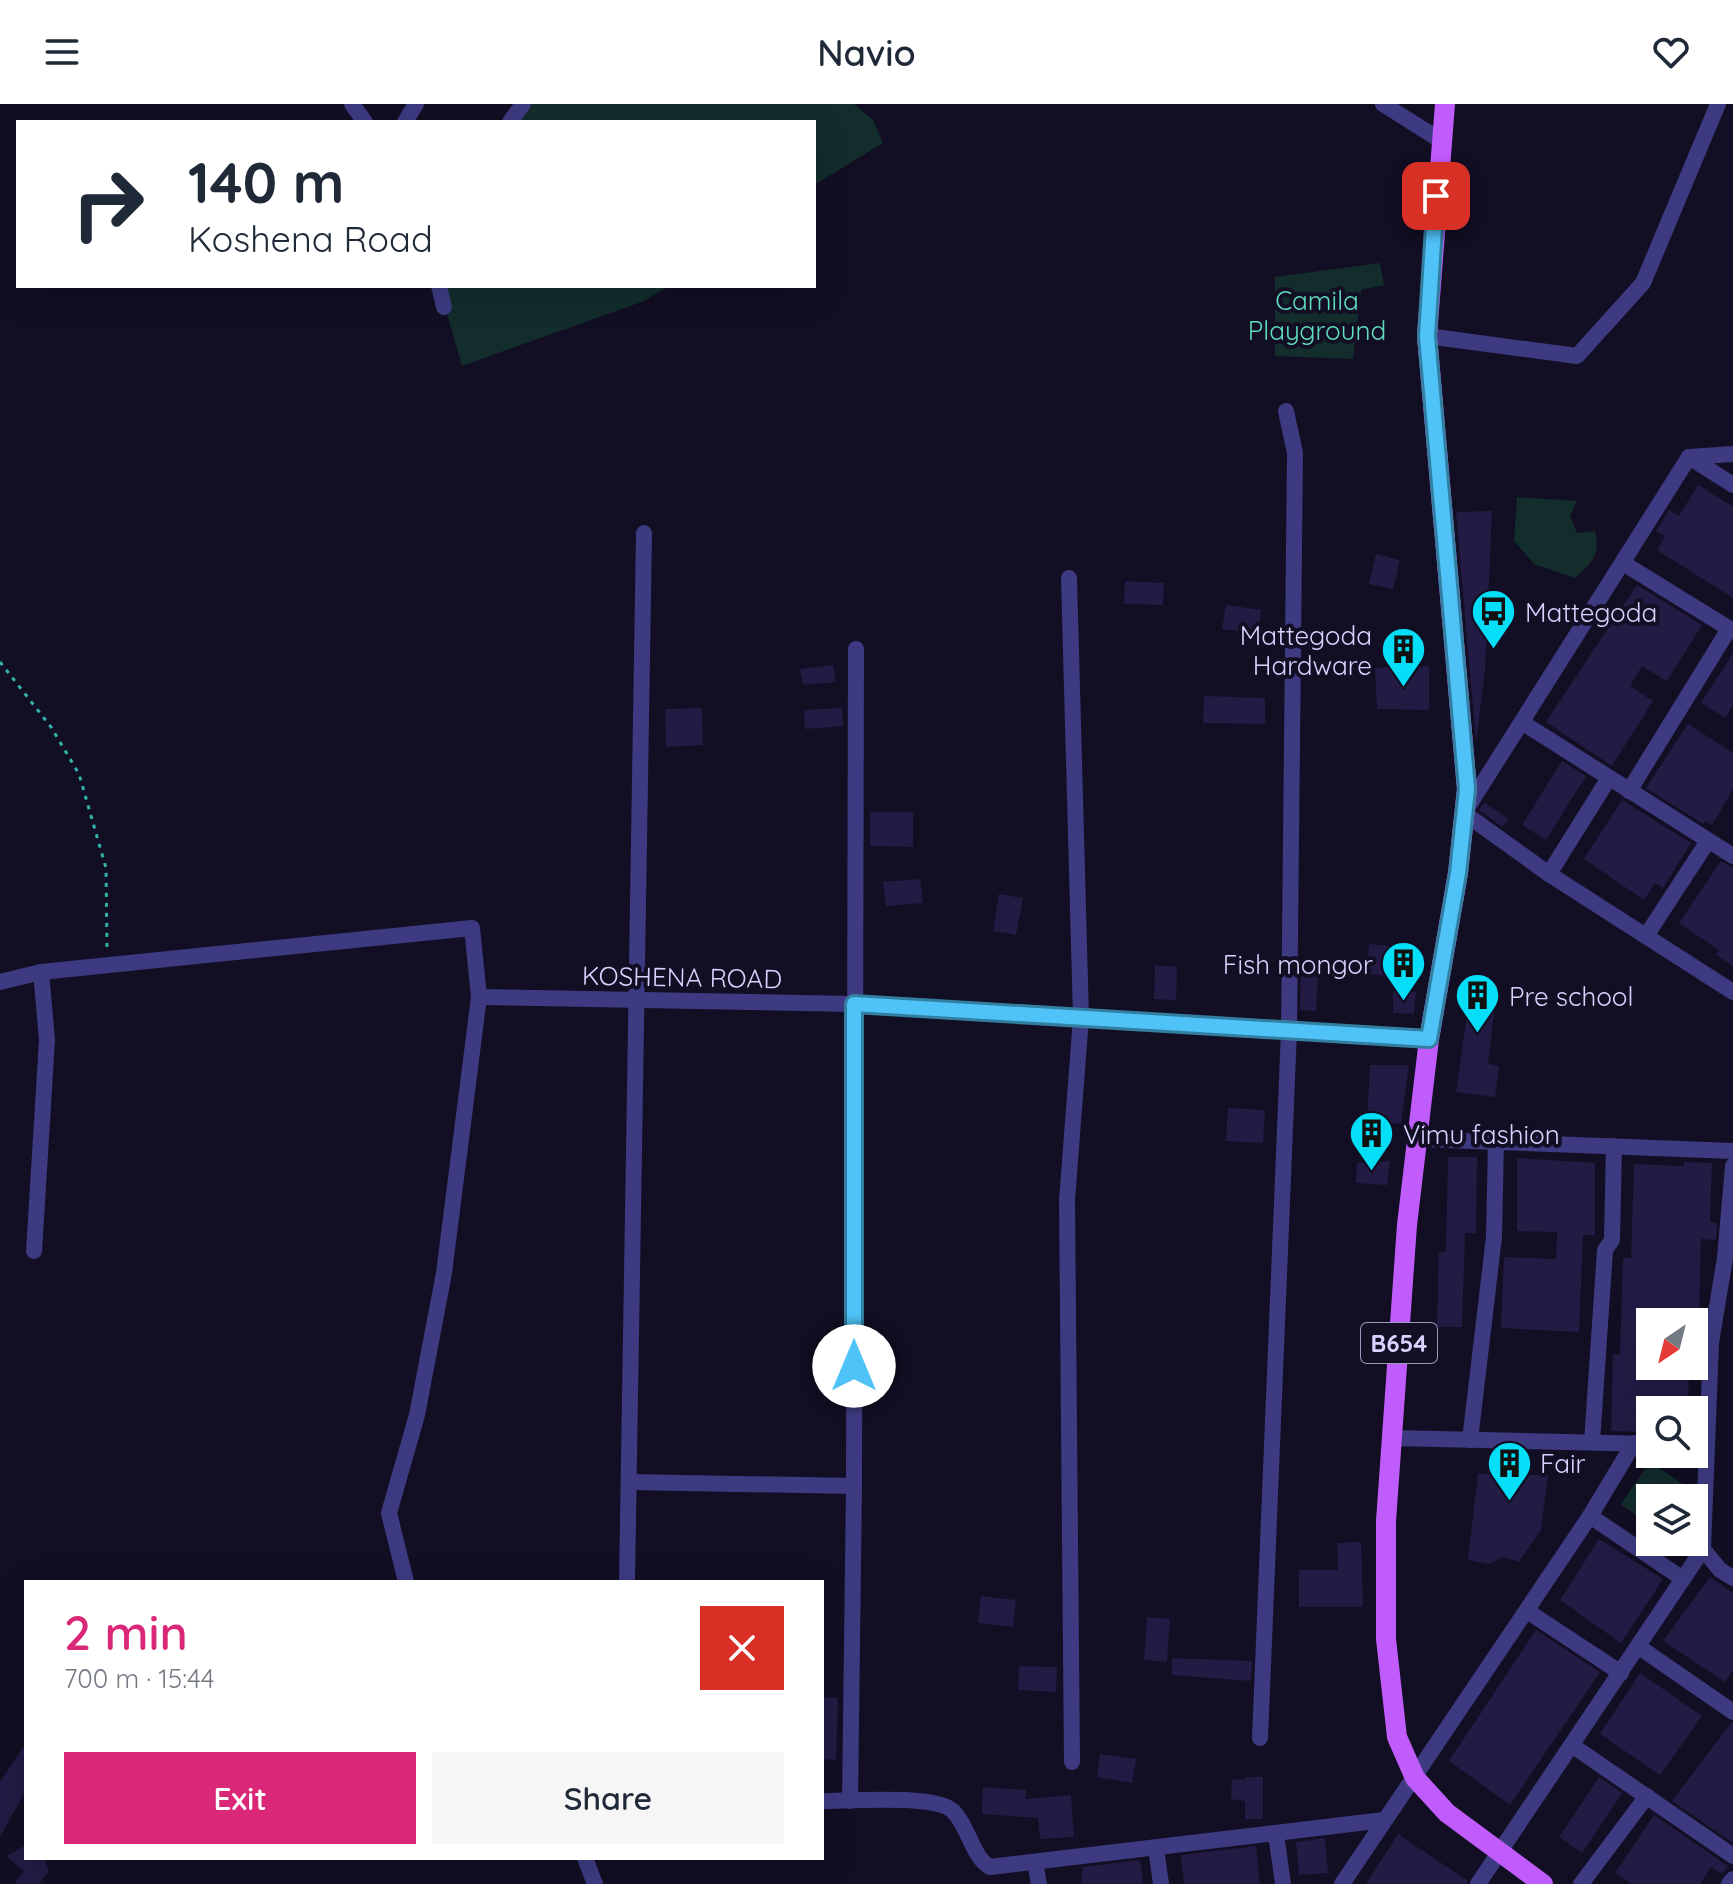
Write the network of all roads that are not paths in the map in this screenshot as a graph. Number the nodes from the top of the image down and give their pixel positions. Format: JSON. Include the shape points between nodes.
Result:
{"nodes":[{"id":1,"x":1383,"y":104,"type":"edge"},
{"id":2,"x":1445,"y":104,"type":"edge"},
{"id":3,"x":1718,"y":104,"type":"edge"},
{"id":4,"x":1440,"y":140,"type":"junction"},
{"id":5,"x":439,"y":288,"type":"edge"},
{"id":6,"x":444,"y":307,"type":"dead end"},
{"id":7,"x":1427,"y":336,"type":"junction"},
{"id":8,"x":1286,"y":411,"type":"dead end"},
{"id":9,"x":1733,"y":454,"type":"edge"},
{"id":10,"x":1689,"y":457,"type":"junction"},
{"id":11,"x":1733,"y":485,"type":"edge"},
{"id":12,"x":644,"y":533,"type":"dead end"},
{"id":13,"x":1623,"y":563,"type":"junction"},
{"id":14,"x":1069,"y":578,"type":"dead end"},
{"id":15,"x":1731,"y":630,"type":"edge"},
{"id":16,"x":856,"y":649,"type":"dead end"},
{"id":17,"x":1523,"y":723,"type":"junction"},
{"id":18,"x":1609,"y":778,"type":"junction"},
{"id":19,"x":1629,"y":791,"type":"junction"},
{"id":20,"x":1464,"y":813,"type":"junction"},
{"id":21,"x":1708,"y":841,"type":"junction"},
{"id":22,"x":1731,"y":850,"type":"edge"},
{"id":23,"x":1549,"y":874,"type":"junction"},
{"id":24,"x":1646,"y":936,"type":"junction"},
{"id":25,"x":41,"y":972,"type":"junction"},
{"id":26,"x":0,"y":982,"type":"edge"},
{"id":27,"x":1733,"y":992,"type":"edge"},
{"id":28,"x":479,"y":997,"type":"junction"},
{"id":29,"x":638,"y":1000,"type":"junction"},
{"id":30,"x":854,"y":1004,"type":"junction"},
{"id":31,"x":1081,"y":1018,"type":"junction"},
{"id":32,"x":1289,"y":1031,"type":"junction"},
{"id":33,"x":1429,"y":1039,"type":"junction"},
{"id":34,"x":1419,"y":1139,"type":"junction"},
{"id":35,"x":1496,"y":1141,"type":"junction"},
{"id":36,"x":1614,"y":1146,"type":"junction"},
{"id":37,"x":1733,"y":1151,"type":"edge"},
{"id":38,"x":1733,"y":1166,"type":"edge"},
{"id":39,"x":34,"y":1251,"type":"dead end"},
{"id":40,"x":1705,"y":1396,"type":"edge"},
{"id":41,"x":1392,"y":1438,"type":"junction"},
{"id":42,"x":1470,"y":1440,"type":"junction"},
{"id":43,"x":1592,"y":1442,"type":"junction"},
{"id":44,"x":1636,"y":1444,"type":"edge"},
{"id":45,"x":1636,"y":1452,"type":"edge"},
{"id":46,"x":629,"y":1482,"type":"junction"},
{"id":47,"x":854,"y":1486,"type":"junction"},
{"id":48,"x":1590,"y":1516,"type":"junction"},
{"id":49,"x":1708,"y":1555,"type":"edge"},
{"id":50,"x":1698,"y":1556,"type":"edge"},
{"id":51,"x":1733,"y":1578,"type":"edge"},
{"id":52,"x":1683,"y":1579,"type":"junction"},
{"id":53,"x":406,"y":1580,"type":"edge"},
{"id":54,"x":627,"y":1580,"type":"edge"},
{"id":55,"x":1527,"y":1611,"type":"junction"},
{"id":56,"x":1639,"y":1647,"type":"junction"},
{"id":57,"x":1621,"y":1673,"type":"junction"},
{"id":58,"x":1733,"y":1712,"type":"edge"},
{"id":59,"x":1260,"y":1738,"type":"dead end"},
{"id":60,"x":1573,"y":1746,"type":"junction"},
{"id":61,"x":1072,"y":1762,"type":"dead end"},
{"id":62,"x":1415,"y":1778,"type":"junction"},
{"id":63,"x":1647,"y":1796,"type":"junction"},
{"id":64,"x":824,"y":1801,"type":"edge"},
{"id":65,"x":850,"y":1801,"type":"junction"},
{"id":66,"x":1384,"y":1820,"type":"junction"},
{"id":67,"x":1276,"y":1834,"type":"junction"},
{"id":68,"x":1156,"y":1848,"type":"junction"},
{"id":69,"x":1501,"y":1850,"type":"junction"},
{"id":70,"x":1733,"y":1856,"type":"edge"},
{"id":71,"x":586,"y":1860,"type":"edge"},
{"id":72,"x":1035,"y":1862,"type":"junction"},
{"id":73,"x":1733,"y":1879,"type":"edge"},
{"id":74,"x":595,"y":1884,"type":"edge"},
{"id":75,"x":1039,"y":1884,"type":"edge"},
{"id":76,"x":1161,"y":1884,"type":"edge"},
{"id":77,"x":1283,"y":1884,"type":"edge"},
{"id":78,"x":1342,"y":1884,"type":"edge"},
{"id":79,"x":1478,"y":1884,"type":"edge"},
{"id":80,"x":1543,"y":1884,"type":"edge"},
{"id":81,"x":1581,"y":1884,"type":"edge"},
{"id":82,"x":1729,"y":1884,"type":"edge"}],
"edges":[{"from":1,"to":4,"type":"street"},
{"from":2,"to":4,"type":"main road","number":"B654"},
{"from":3,"to":7,"type":"street","via":[[1643,283],[1577,356]]},
{"from":4,"to":7,"type":"main road","number":"B654"},
{"from":5,"to":6,"type":"street"},
{"from":7,"to":20,"type":"main road","number":"B654","via":[[1464,741]]},
{"from":8,"to":32,"type":"street","via":[[1295,453]]},
{"from":9,"to":10,"type":"street"},
{"from":10,"to":11,"type":"street"},
{"from":10,"to":13,"type":"street"},
{"from":12,"to":29,"type":"street"},
{"from":13,"to":15,"type":"street"},
{"from":13,"to":17,"type":"street"},
{"from":14,"to":31,"type":"street"},
{"from":15,"to":19,"type":"street"},
{"from":16,"to":30,"type":"street"},
{"from":17,"to":18,"type":"street"},
{"from":17,"to":20,"type":"street"},
{"from":18,"to":19,"type":"street"},
{"from":18,"to":23,"type":"street"},
{"from":19,"to":21,"type":"street"},
{"from":20,"to":23,"type":"street"},
{"from":20,"to":33,"type":"main road","number":"B654"},
{"from":21,"to":22,"type":"street"},
{"from":21,"to":24,"type":"street"},
{"from":23,"to":24,"type":"street"},
{"from":24,"to":27,"type":"street"},
{"from":25,"to":26,"type":"street"},
{"from":25,"to":28,"type":"street","via":[[472,928]]},
{"from":25,"to":39,"type":"street","via":[[47,1040]]},
{"from":28,"to":29,"type":"street","name":"KOSHENA ROAD"},
{"from":28,"to":53,"type":"street","via":[[444,1273],[417,1415],[389,1513]]},
{"from":29,"to":30,"type":"street","name":"KOSHENA ROAD"},
{"from":29,"to":46,"type":"street"},
{"from":30,"to":31,"type":"street","name":"KOSHENA ROAD"},
{"from":30,"to":47,"type":"street"},
{"from":31,"to":32,"type":"street","name":"KOSHENA ROAD"},
{"from":31,"to":61,"type":"street","via":[[1067,1200]]},
{"from":32,"to":33,"type":"street","name":"KOSHENA ROAD"},
{"from":32,"to":59,"type":"street"},
{"from":33,"to":34,"type":"main road","number":"B654"},
{"from":34,"to":35,"type":"street"},
{"from":34,"to":41,"type":"main road","number":"B654","via":[[1407,1225]]},
{"from":35,"to":36,"type":"street"},
{"from":35,"to":42,"type":"street","via":[[1494,1237]]},
{"from":36,"to":37,"type":"street"},
{"from":36,"to":43,"type":"street","via":[[1612,1240],[1605,1250]]},
{"from":38,"to":40,"type":"street"},
{"from":41,"to":42,"type":"street"},
{"from":41,"to":62,"type":"main road","number":"B654","via":[[1386,1639],[1397,1737]]},
{"from":42,"to":43,"type":"street"},
{"from":43,"to":44,"type":"street"},
{"from":45,"to":48,"type":"street"},
{"from":46,"to":47,"type":"street"},
{"from":46,"to":54,"type":"street"},
{"from":47,"to":65,"type":"street"},
{"from":48,"to":52,"type":"street"},
{"from":48,"to":55,"type":"street"},
{"from":49,"to":51,"type":"street"},
{"from":50,"to":52,"type":"street"},
{"from":52,"to":56,"type":"street"},
{"from":55,"to":57,"type":"street"},
{"from":55,"to":62,"type":"street"},
{"from":56,"to":57,"type":"street"},
{"from":56,"to":58,"type":"street"},
{"from":57,"to":60,"type":"street"},
{"from":60,"to":63,"type":"street"},
{"from":60,"to":69,"type":"street"},
{"from":62,"to":66,"type":"street"},
{"from":62,"to":69,"type":"main road","number":"B654","via":[[1447,1813]]},
{"from":63,"to":70,"type":"street"},
{"from":63,"to":81,"type":"street"},
{"from":64,"to":65,"type":"street"},
{"from":65,"to":72,"type":"street","via":[[933,1802],[951,1809],[973,1839],[981,1862],[990,1867]]},
{"from":66,"to":67,"type":"street"},
{"from":66,"to":78,"type":"street"},
{"from":67,"to":68,"type":"street"},
{"from":67,"to":77,"type":"street"},
{"from":68,"to":72,"type":"street"},
{"from":68,"to":76,"type":"street"},
{"from":69,"to":79,"type":"street"},
{"from":69,"to":80,"type":"main road","number":"B654"},
{"from":71,"to":74,"type":"street"},
{"from":72,"to":75,"type":"street"},
{"from":73,"to":82,"type":"street"}]}
